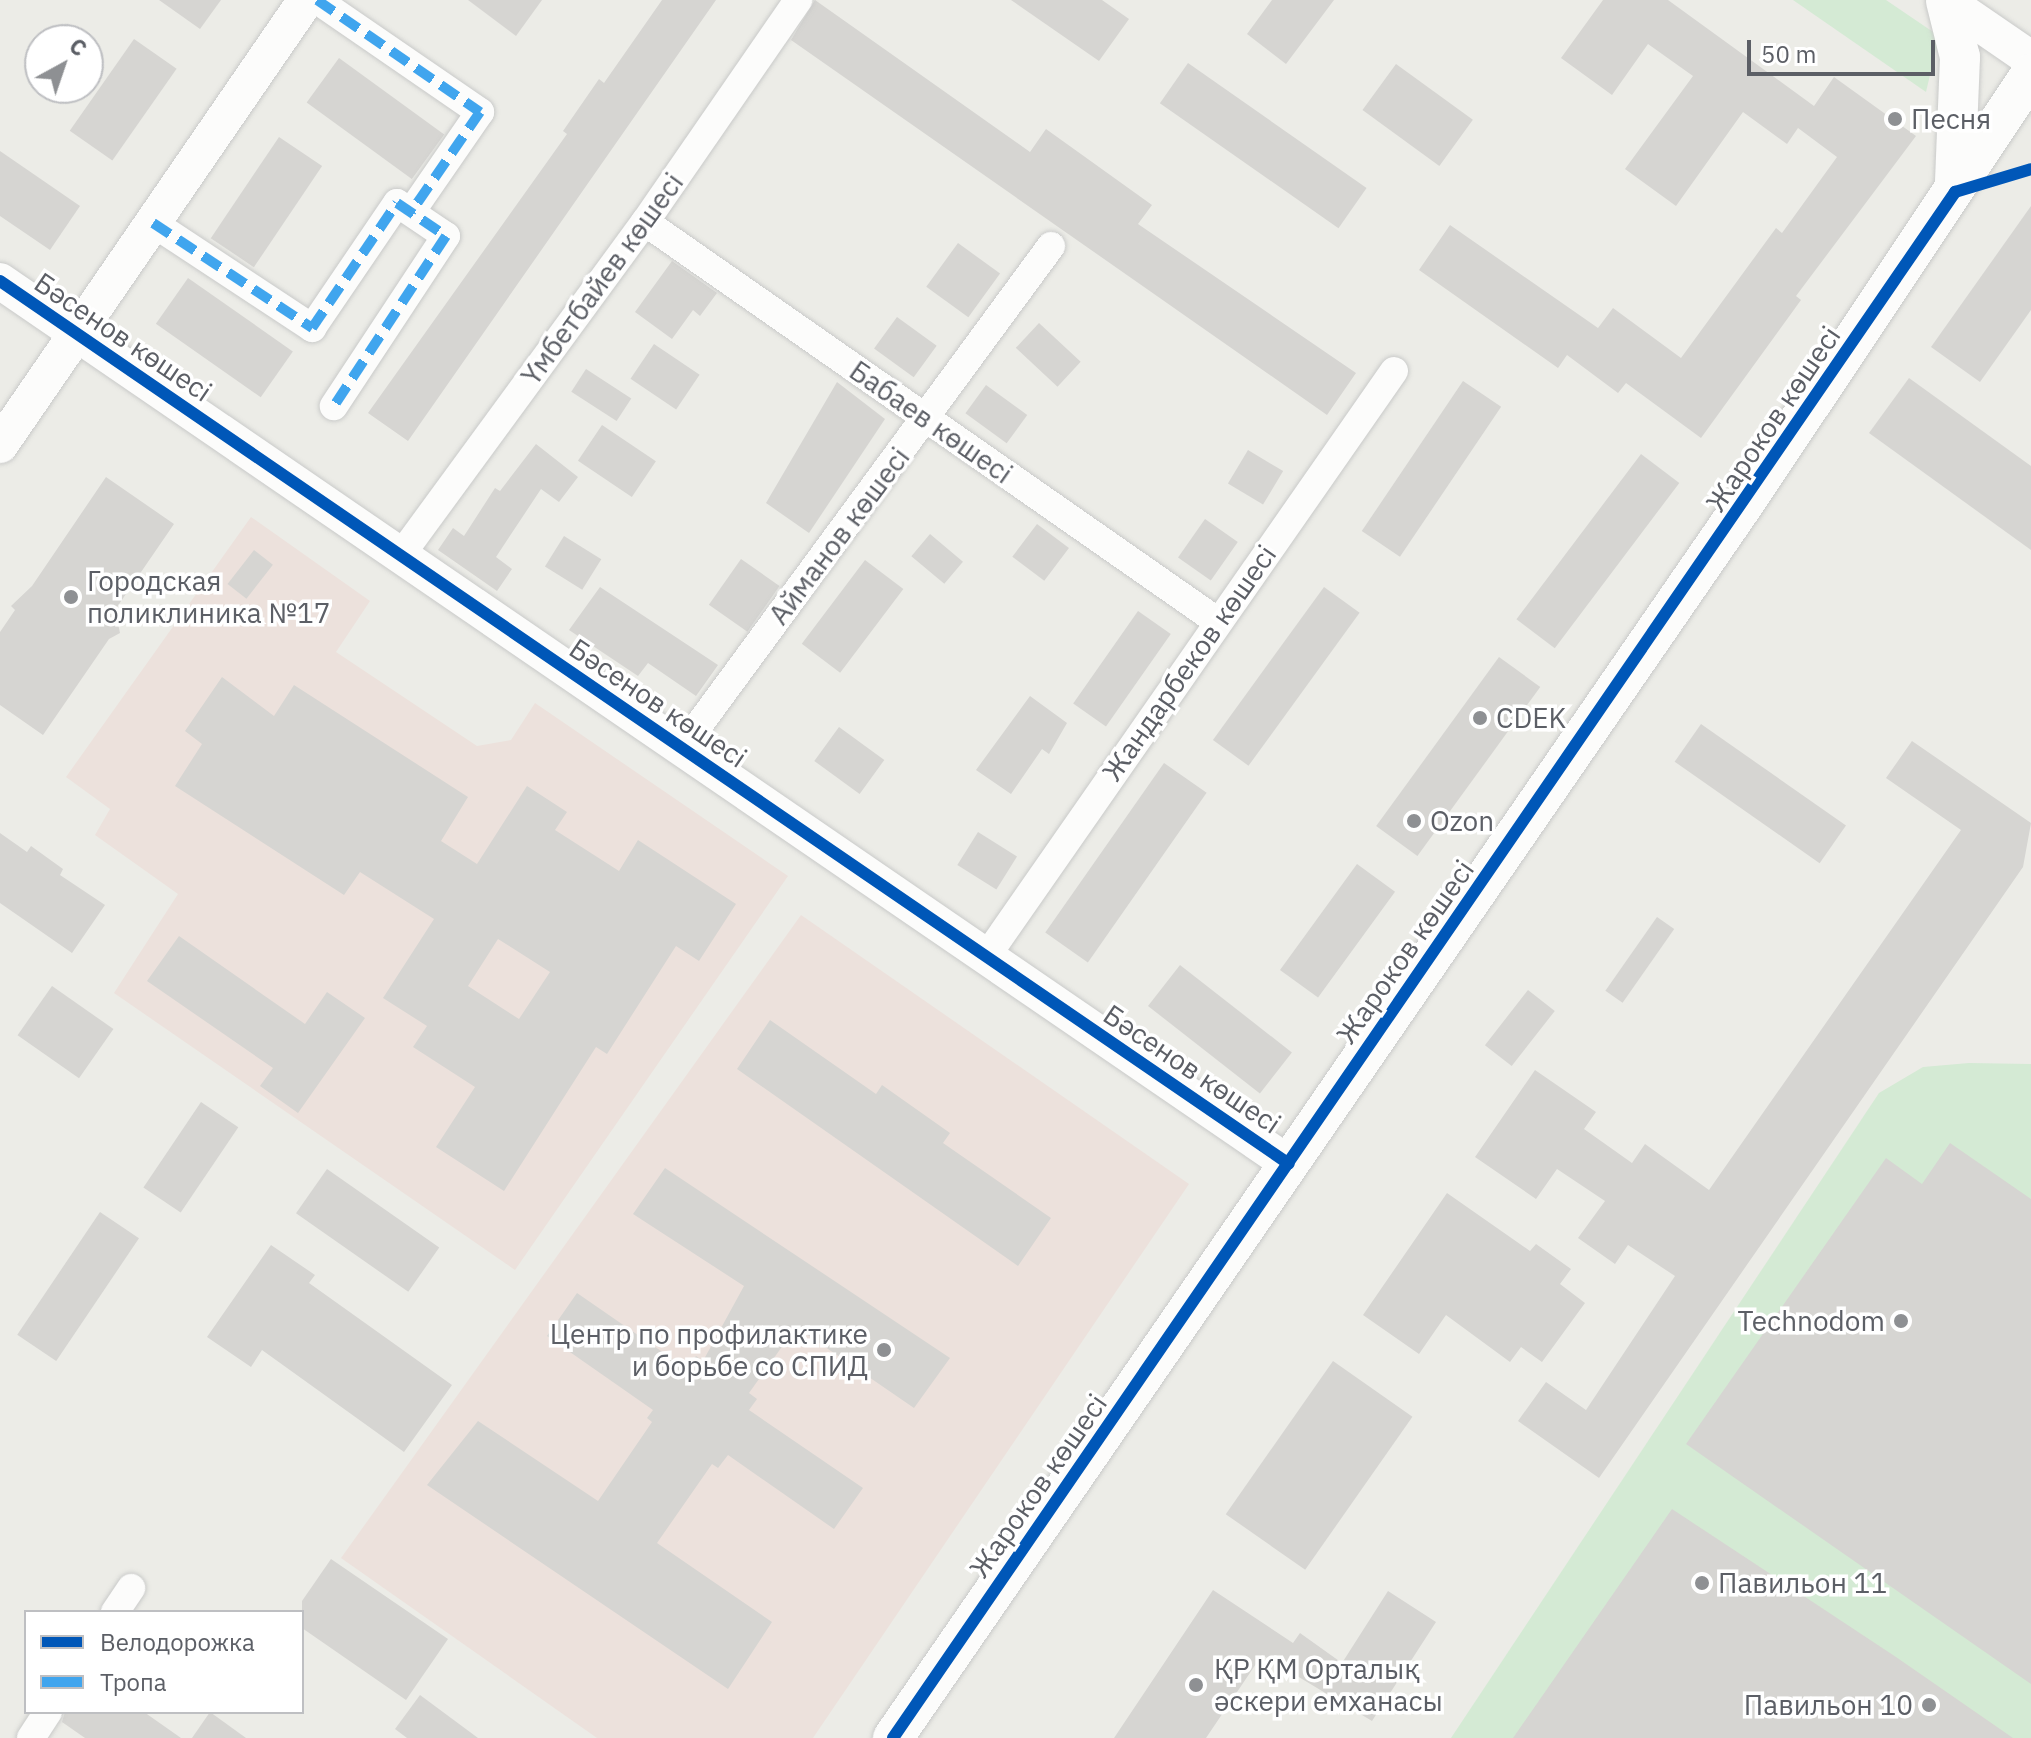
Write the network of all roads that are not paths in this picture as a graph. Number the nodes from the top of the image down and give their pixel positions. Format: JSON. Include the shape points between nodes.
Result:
{"nodes":[{"id":1,"x":306,"y":0,"type":"edge"},
{"id":2,"x":317,"y":0,"type":"edge"},
{"id":3,"x":798,"y":0,"type":"edge"},
{"id":4,"x":1945,"y":1,"type":"edge"},
{"id":5,"x":2031,"y":59,"type":"edge"},
{"id":6,"x":2031,"y":74,"type":"edge"},
{"id":7,"x":1955,"y":192,"type":"junction"},
{"id":8,"x":411,"y":212,"type":"junction"},
{"id":9,"x":645,"y":222,"type":"junction"},
{"id":10,"x":153,"y":223,"type":"junction"},
{"id":11,"x":1051,"y":246,"type":"dead end"},
{"id":12,"x":0,"y":281,"type":"edge"},
{"id":13,"x":77,"y":334,"type":"junction"},
{"id":14,"x":1394,"y":371,"type":"dead end"},
{"id":15,"x":334,"y":406,"type":"dead end"},
{"id":16,"x":927,"y":418,"type":"junction"},
{"id":17,"x":0,"y":445,"type":"edge"},
{"id":18,"x":401,"y":555,"type":"junction"},
{"id":19,"x":1217,"y":621,"type":"junction"},
{"id":20,"x":682,"y":748,"type":"junction"},
{"id":21,"x":986,"y":957,"type":"junction"},
{"id":22,"x":1289,"y":1164,"type":"junction"},
{"id":23,"x":131,"y":1588,"type":"dead end"},
{"id":24,"x":116,"y":1610,"type":"edge"},
{"id":25,"x":47,"y":1714,"type":"edge"},
{"id":26,"x":31,"y":1738,"type":"edge"},
{"id":27,"x":893,"y":1738,"type":"edge"}],
"edges":[{"from":1,"to":10,"type":"street"},
{"from":2,"to":8,"type":"street","via":[[480,112]]},
{"from":3,"to":9,"type":"street","name":"Үмбетбайев көшесі"},
{"from":4,"to":5,"type":"street"},
{"from":4,"to":7,"type":"main road","via":[[1960,57]]},
{"from":6,"to":7,"type":"main road","name":"Жароков көшесі"},
{"from":7,"to":22,"type":"main road","name":"Жароков көшесі"},
{"from":8,"to":10,"type":"street","via":[[397,203],[312,328]]},
{"from":8,"to":15,"type":"street","via":[[446,236]]},
{"from":9,"to":16,"type":"street","name":"Бабаев көшесі"},
{"from":9,"to":18,"type":"street","name":"Үмбетбайев көшесі"},
{"from":10,"to":13,"type":"street"},
{"from":11,"to":16,"type":"street","name":"Айманов көшесі"},
{"from":12,"to":13,"type":"street","name":"Бәсенов көшесі"},
{"from":13,"to":17,"type":"street"},
{"from":13,"to":18,"type":"street","name":"Бәсенов көшесі"},
{"from":14,"to":19,"type":"street","name":"Жандарбеков көшесі"},
{"from":16,"to":19,"type":"street","name":"Бабаев көшесі"},
{"from":16,"to":20,"type":"street","name":"Айманов көшесі"},
{"from":18,"to":20,"type":"street","name":"Бәсенов көшесі"},
{"from":19,"to":21,"type":"street","name":"Жандарбеков көшесі"},
{"from":20,"to":21,"type":"street","name":"Бәсенов көшесі"},
{"from":21,"to":22,"type":"street","name":"Бәсенов көшесі"},
{"from":22,"to":27,"type":"main road","name":"Жароков көшесі"},
{"from":23,"to":24,"type":"street"},
{"from":25,"to":26,"type":"street"}]}
